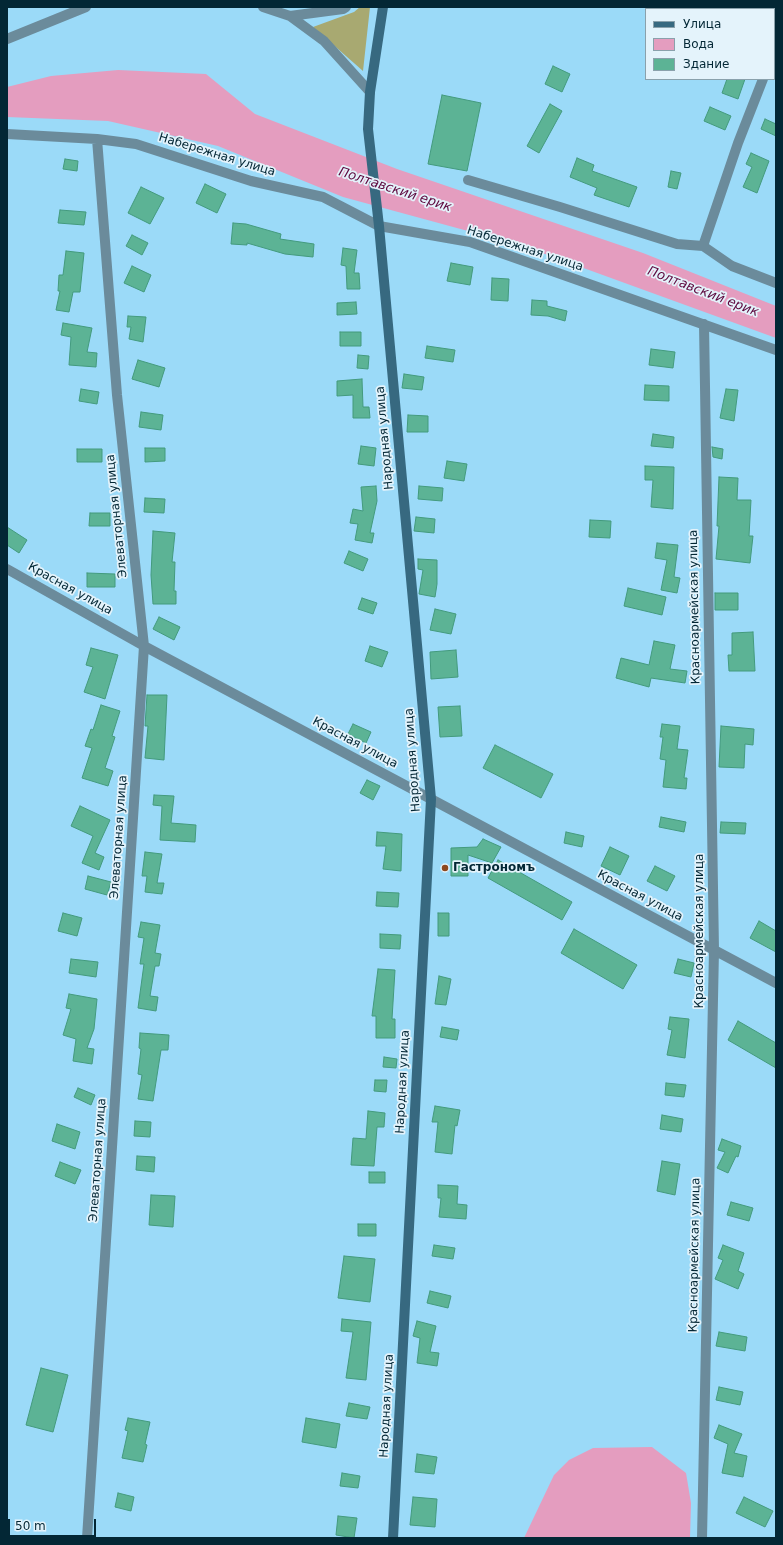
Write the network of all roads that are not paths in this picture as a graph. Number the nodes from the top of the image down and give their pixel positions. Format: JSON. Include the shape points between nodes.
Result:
{"nodes":[{"id":1,"x":86,"y":7,"type":"edge"},
{"id":2,"x":263,"y":7,"type":"edge"},
{"id":3,"x":346,"y":7,"type":"edge"},
{"id":4,"x":383,"y":7,"type":"edge"},
{"id":5,"x":290,"y":16,"type":"junction"},
{"id":6,"x":7,"y":39,"type":"edge"},
{"id":7,"x":763,"y":80,"type":"edge"},
{"id":8,"x":370,"y":92,"type":"junction"},
{"id":9,"x":7,"y":134,"type":"edge"},
{"id":10,"x":98,"y":139,"type":"junction"},
{"id":11,"x":468,"y":180,"type":"dead end"},
{"id":12,"x":379,"y":226,"type":"junction"},
{"id":13,"x":703,"y":246,"type":"junction"},
{"id":14,"x":776,"y":283,"type":"edge"},
{"id":15,"x":704,"y":324,"type":"junction"},
{"id":16,"x":776,"y":350,"type":"edge"},
{"id":17,"x":7,"y":569,"type":"edge"},
{"id":18,"x":144,"y":646,"type":"junction"},
{"id":19,"x":431,"y":799,"type":"junction"},
{"id":20,"x":714,"y":950,"type":"junction"},
{"id":21,"x":776,"y":983,"type":"edge"},
{"id":22,"x":88,"y":1538,"type":"edge"},
{"id":23,"x":393,"y":1538,"type":"edge"},
{"id":24,"x":702,"y":1538,"type":"edge"}],
"edges":[{"from":1,"to":6,"type":"street"},
{"from":2,"to":5,"type":"street"},
{"from":3,"to":5,"type":"street"},
{"from":4,"to":8,"type":"main road","name":"Народная улица"},
{"from":5,"to":8,"type":"street","via":[[324,41]]},
{"from":7,"to":13,"type":"street"},
{"from":8,"to":12,"type":"main road","name":"Народная улица","via":[[368,128]]},
{"from":9,"to":10,"type":"street","name":"Набережная улица"},
{"from":10,"to":12,"type":"street","name":"Набережная улица","via":[[136,144],[251,181],[323,196]]},
{"from":10,"to":18,"type":"street","name":"Элеваторная улица","via":[[116,395]]},
{"from":11,"to":13,"type":"street","via":[[678,244]]},
{"from":12,"to":15,"type":"street","name":"Набережная улица","via":[[470,242]]},
{"from":12,"to":19,"type":"main road","name":"Народная улица"},
{"from":13,"to":14,"type":"street","via":[[732,266]]},
{"from":15,"to":16,"type":"street","name":"Набережная улица"},
{"from":15,"to":20,"type":"street","name":"Красноармейская улица"},
{"from":17,"to":18,"type":"street","name":"Красная улица"},
{"from":18,"to":19,"type":"street","name":"Красная улица"},
{"from":18,"to":22,"type":"street","name":"Элеваторная улица"},
{"from":19,"to":20,"type":"street","name":"Красная улица"},
{"from":19,"to":23,"type":"main road","name":"Народная улица"},
{"from":20,"to":21,"type":"street","name":"Красная улица"},
{"from":20,"to":24,"type":"street","name":"Красноармейская улица"}]}
